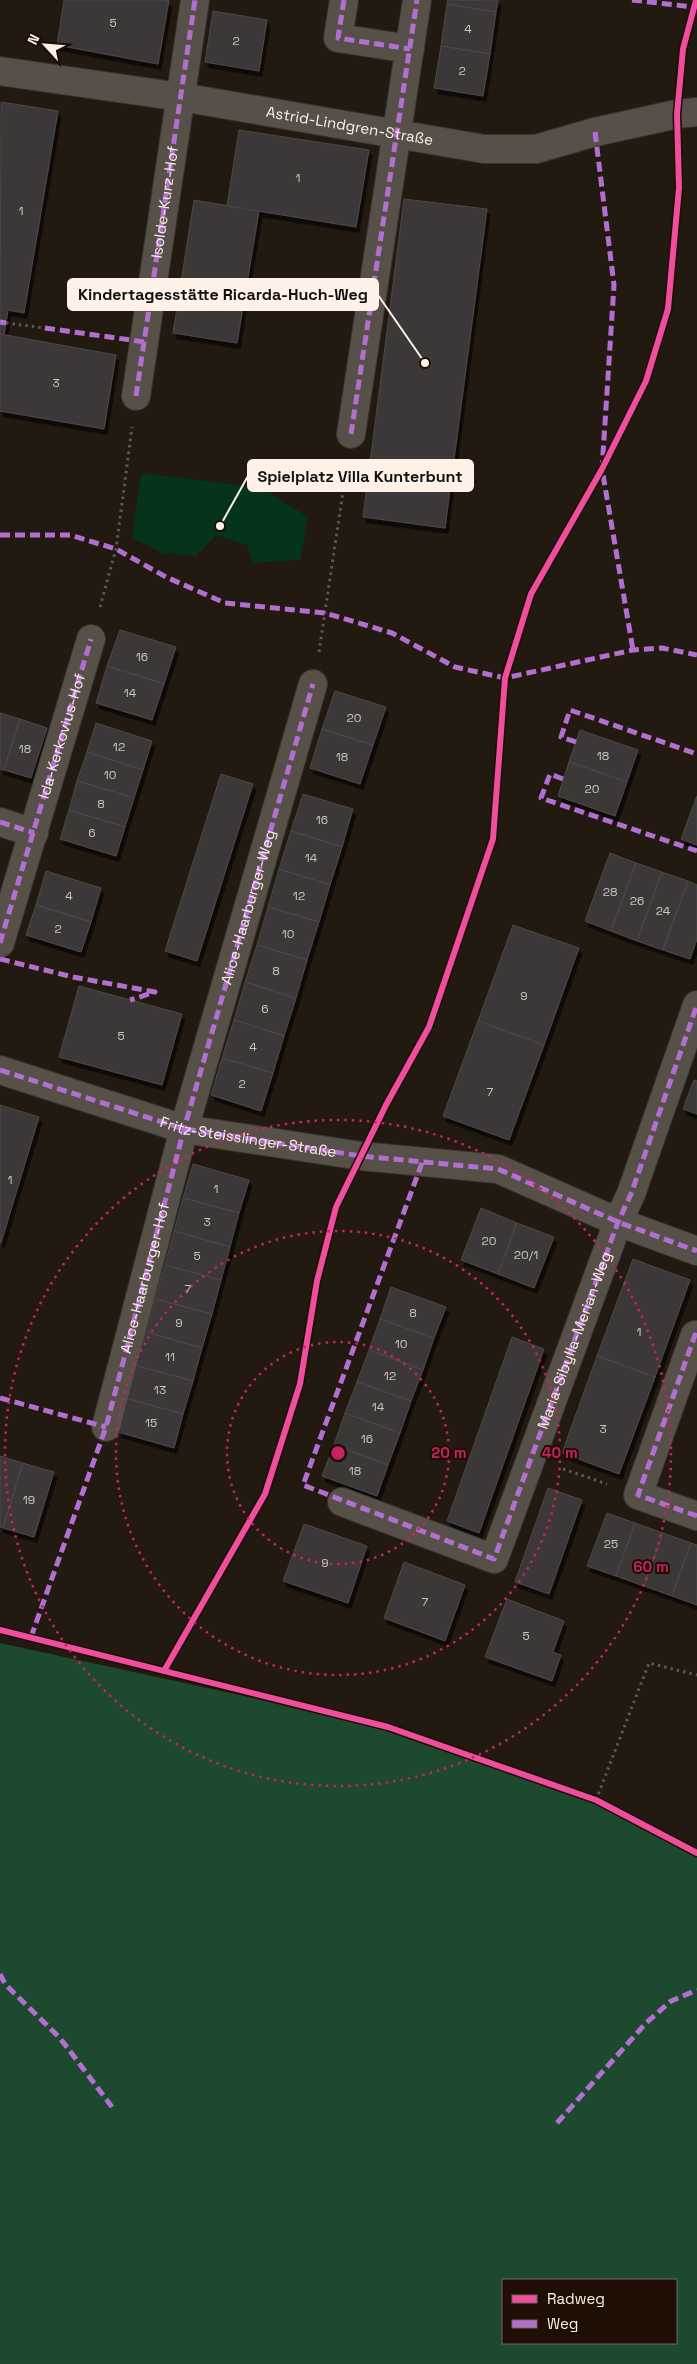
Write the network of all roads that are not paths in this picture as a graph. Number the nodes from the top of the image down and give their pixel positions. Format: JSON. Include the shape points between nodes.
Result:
{"nodes":[{"id":1,"x":194,"y":0,"type":"edge"},
{"id":2,"x":344,"y":0,"type":"edge"},
{"id":3,"x":417,"y":0,"type":"edge"},
{"id":4,"x":410,"y":49,"type":"junction"},
{"id":5,"x":0,"y":71,"type":"edge"},
{"id":6,"x":181,"y":97,"type":"junction"},
{"id":7,"x":697,"y":112,"type":"edge"},
{"id":8,"x":395,"y":135,"type":"junction"},
{"id":9,"x":136,"y":396,"type":"road end"},
{"id":10,"x":351,"y":434,"type":"road end"},
{"id":11,"x":92,"y":640,"type":"road end"},
{"id":12,"x":313,"y":684,"type":"road end"},
{"id":13,"x":0,"y":822,"type":"edge"},
{"id":14,"x":34,"y":833,"type":"junction"},
{"id":15,"x":0,"y":943,"type":"edge"},
{"id":16,"x":697,"y":1005,"type":"edge"},
{"id":17,"x":0,"y":1070,"type":"edge"},
{"id":18,"x":184,"y":1129,"type":"junction"},
{"id":19,"x":618,"y":1222,"type":"junction"},
{"id":20,"x":697,"y":1251,"type":"edge"},
{"id":21,"x":697,"y":1336,"type":"edge"},
{"id":22,"x":106,"y":1427,"type":"dead end"},
{"id":23,"x":342,"y":1502,"type":"dead end"},
{"id":24,"x":697,"y":1516,"type":"edge"}],
"edges":[{"from":1,"to":6,"type":"street","name":"Isolde-Kurz-Hof"},
{"from":2,"to":4,"type":"street","via":[[338,38]]},
{"from":3,"to":4,"type":"street"},
{"from":4,"to":8,"type":"street"},
{"from":5,"to":6,"type":"street","name":"Astrid-Lindgren-Straße"},
{"from":6,"to":8,"type":"street","name":"Astrid-Lindgren-Straße"},
{"from":6,"to":9,"type":"street","name":"Isolde-Kurz-Hof"},
{"from":7,"to":8,"type":"street","name":"Astrid-Lindgren-Straße","via":[[604,130],[536,148],[484,150]]},
{"from":8,"to":10,"type":"street"},
{"from":11,"to":14,"type":"street","name":"Ida-Kerkovius-Hof"},
{"from":12,"to":18,"type":"street","name":"Alice-Haarburger-Weg"},
{"from":13,"to":14,"type":"street"},
{"from":14,"to":15,"type":"street","name":"Ida-Kerkovius-Hof"},
{"from":16,"to":19,"type":"street","name":"Maria-Sibylla-Merian-Weg","via":[[631,1194]]},
{"from":17,"to":18,"type":"street","name":"Fritz-Steisslinger-Straße"},
{"from":18,"to":19,"type":"street","name":"Fritz-Steisslinger-Straße","via":[[361,1156],[498,1169]]},
{"from":18,"to":22,"type":"street","name":"Alice-Haarburger-Hof"},
{"from":19,"to":20,"type":"street","name":"Fritz-Steisslinger-Straße"},
{"from":19,"to":23,"type":"street","name":"Maria-Sibylla-Merian-Weg","via":[[494,1559]]},
{"from":21,"to":24,"type":"street","via":[[638,1495]]}]}
